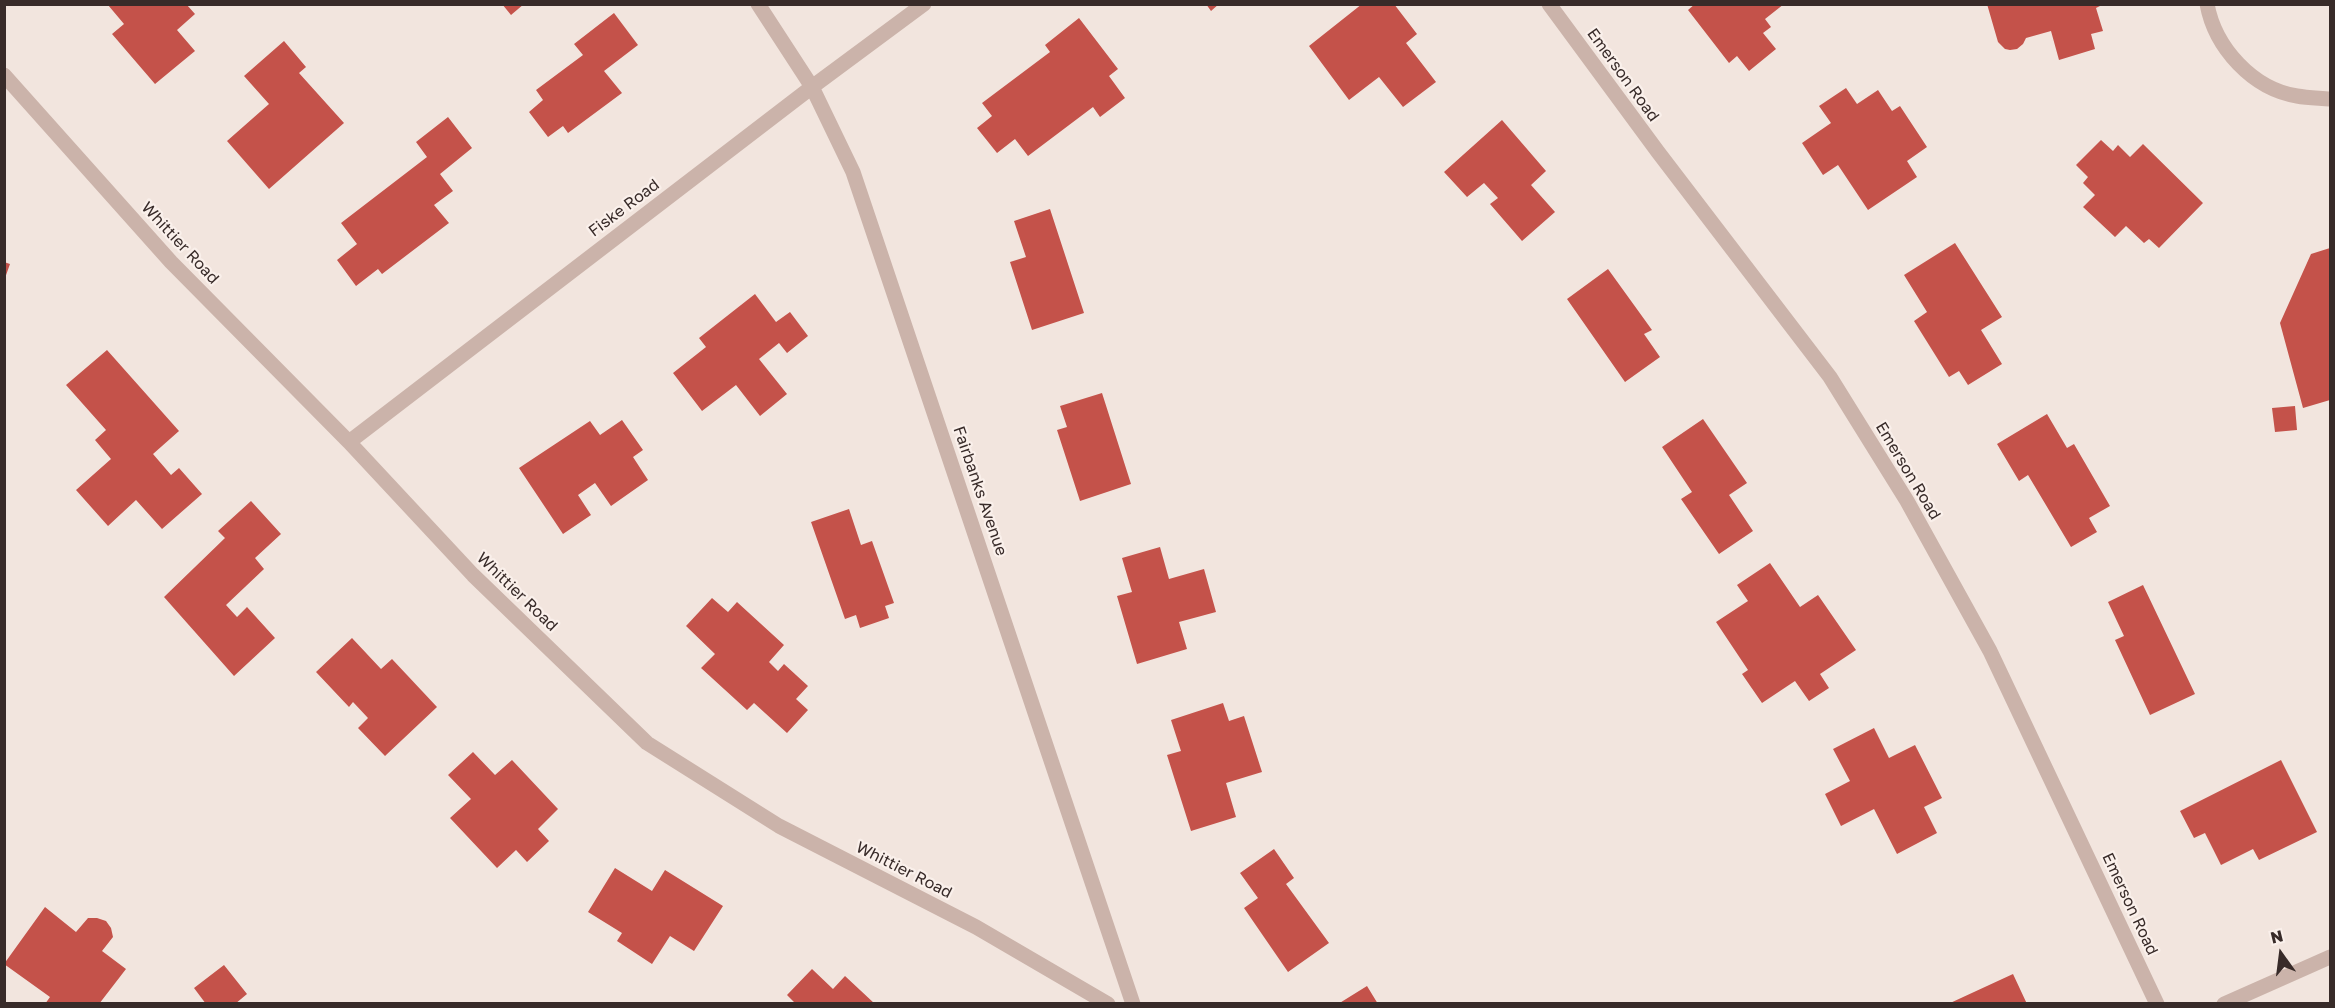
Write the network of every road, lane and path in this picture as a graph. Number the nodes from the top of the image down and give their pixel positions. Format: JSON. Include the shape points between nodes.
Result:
{"nodes":[{"id":1,"x":759,"y":4,"type":"edge"},
{"id":2,"x":924,"y":4,"type":"edge"},
{"id":3,"x":1549,"y":4,"type":"edge"},
{"id":4,"x":2207,"y":4,"type":"edge"},
{"id":5,"x":4,"y":75,"type":"edge"},
{"id":6,"x":812,"y":87,"type":"junction"},
{"id":7,"x":2331,"y":99,"type":"edge"},
{"id":8,"x":349,"y":442,"type":"junction"},
{"id":9,"x":2331,"y":957,"type":"edge"},
{"id":10,"x":1108,"y":1004,"type":"edge"},
{"id":11,"x":1133,"y":1004,"type":"edge"},
{"id":12,"x":2157,"y":1004,"type":"edge"},
{"id":13,"x":2224,"y":1004,"type":"edge"}],
"edges":[{"from":1,"to":6,"type":"street","name":"Fairbanks Avenue"},
{"from":2,"to":6,"type":"street","name":"Fiske Road"},
{"from":3,"to":12,"type":"street","name":"Emerson Road","via":[[1830,377],[1907,501],[1990,651]]},
{"from":4,"to":7,"type":"street","via":[[2210,22],[2230,56],[2259,82],[2296,96]]},
{"from":5,"to":8,"type":"street","name":"Whittier Road","via":[[171,262]]},
{"from":6,"to":8,"type":"street","name":"Fiske Road"},
{"from":6,"to":11,"type":"street","name":"Fairbanks Avenue","via":[[853,172]]},
{"from":8,"to":10,"type":"street","name":"Whittier Road","via":[[473,575],[646,743],[779,826],[976,927]]},
{"from":9,"to":13,"type":"street"}]}
